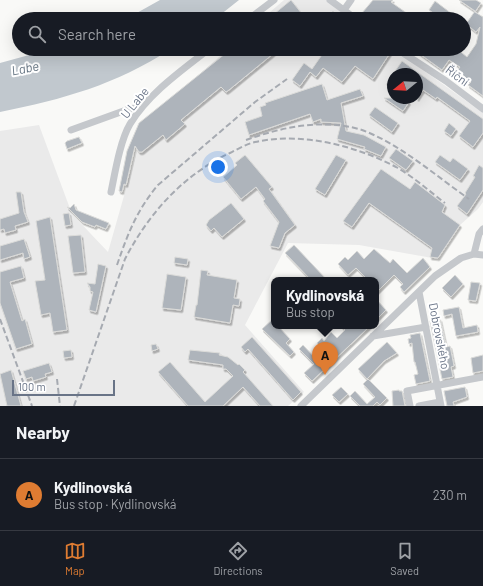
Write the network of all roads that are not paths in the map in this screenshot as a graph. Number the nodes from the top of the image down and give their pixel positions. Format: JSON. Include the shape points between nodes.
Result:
{"nodes":[{"id":1,"x":274,"y":0,"type":"edge"},
{"id":2,"x":330,"y":0,"type":"edge"},
{"id":3,"x":350,"y":0,"type":"edge"},
{"id":4,"x":344,"y":10,"type":"junction"},
{"id":5,"x":258,"y":12,"type":"edge"},
{"id":6,"x":347,"y":12,"type":"edge"},
{"id":7,"x":200,"y":56,"type":"edge"},
{"id":8,"x":408,"y":56,"type":"edge"},
{"id":9,"x":142,"y":107,"type":"junction"},
{"id":10,"x":483,"y":109,"type":"edge"},
{"id":11,"x":71,"y":130,"type":"dead end"},
{"id":12,"x":111,"y":192,"type":"dead end"},
{"id":13,"x":483,"y":229,"type":"edge"},
{"id":14,"x":474,"y":254,"type":"junction"},
{"id":15,"x":483,"y":254,"type":"edge"},
{"id":16,"x":419,"y":292,"type":"junction"},
{"id":17,"x":426,"y":327,"type":"junction"},
{"id":18,"x":374,"y":336,"type":"junction"},
{"id":19,"x":483,"y":377,"type":"edge"},
{"id":20,"x":437,"y":385,"type":"junction"},
{"id":21,"x":441,"y":404,"type":"edge"},
{"id":22,"x":301,"y":406,"type":"edge"},
{"id":23,"x":410,"y":406,"type":"edge"},
{"id":24,"x":419,"y":406,"type":"edge"}],
"edges":[{"from":1,"to":5,"type":"street"},
{"from":2,"to":4,"type":"street"},
{"from":3,"to":4,"type":"street"},
{"from":4,"to":6,"type":"street"},
{"from":7,"to":9,"type":"street","name":"U Labe"},
{"from":8,"to":10,"type":"street","name":"Říční"},
{"from":9,"to":11,"type":"street","via":[[129,109]]},
{"from":9,"to":12,"type":"street","name":"U Labe","via":[[129,125]]},
{"from":13,"to":14,"type":"street","via":[[479,234]]},
{"from":14,"to":15,"type":"street"},
{"from":14,"to":16,"type":"street","via":[[452,263]]},
{"from":16,"to":17,"type":"street","name":"Dobrovského"},
{"from":16,"to":18,"type":"street"},
{"from":17,"to":18,"type":"street"},
{"from":17,"to":20,"type":"street","name":"Dobrovského"},
{"from":18,"to":22,"type":"street"},
{"from":19,"to":20,"type":"street"},
{"from":20,"to":21,"type":"street","name":"Dobrovského"},
{"from":20,"to":23,"type":"street","name":"Dobrovského","via":[[407,391]]},
{"from":21,"to":24,"type":"street","name":"Dobrovského"}]}
